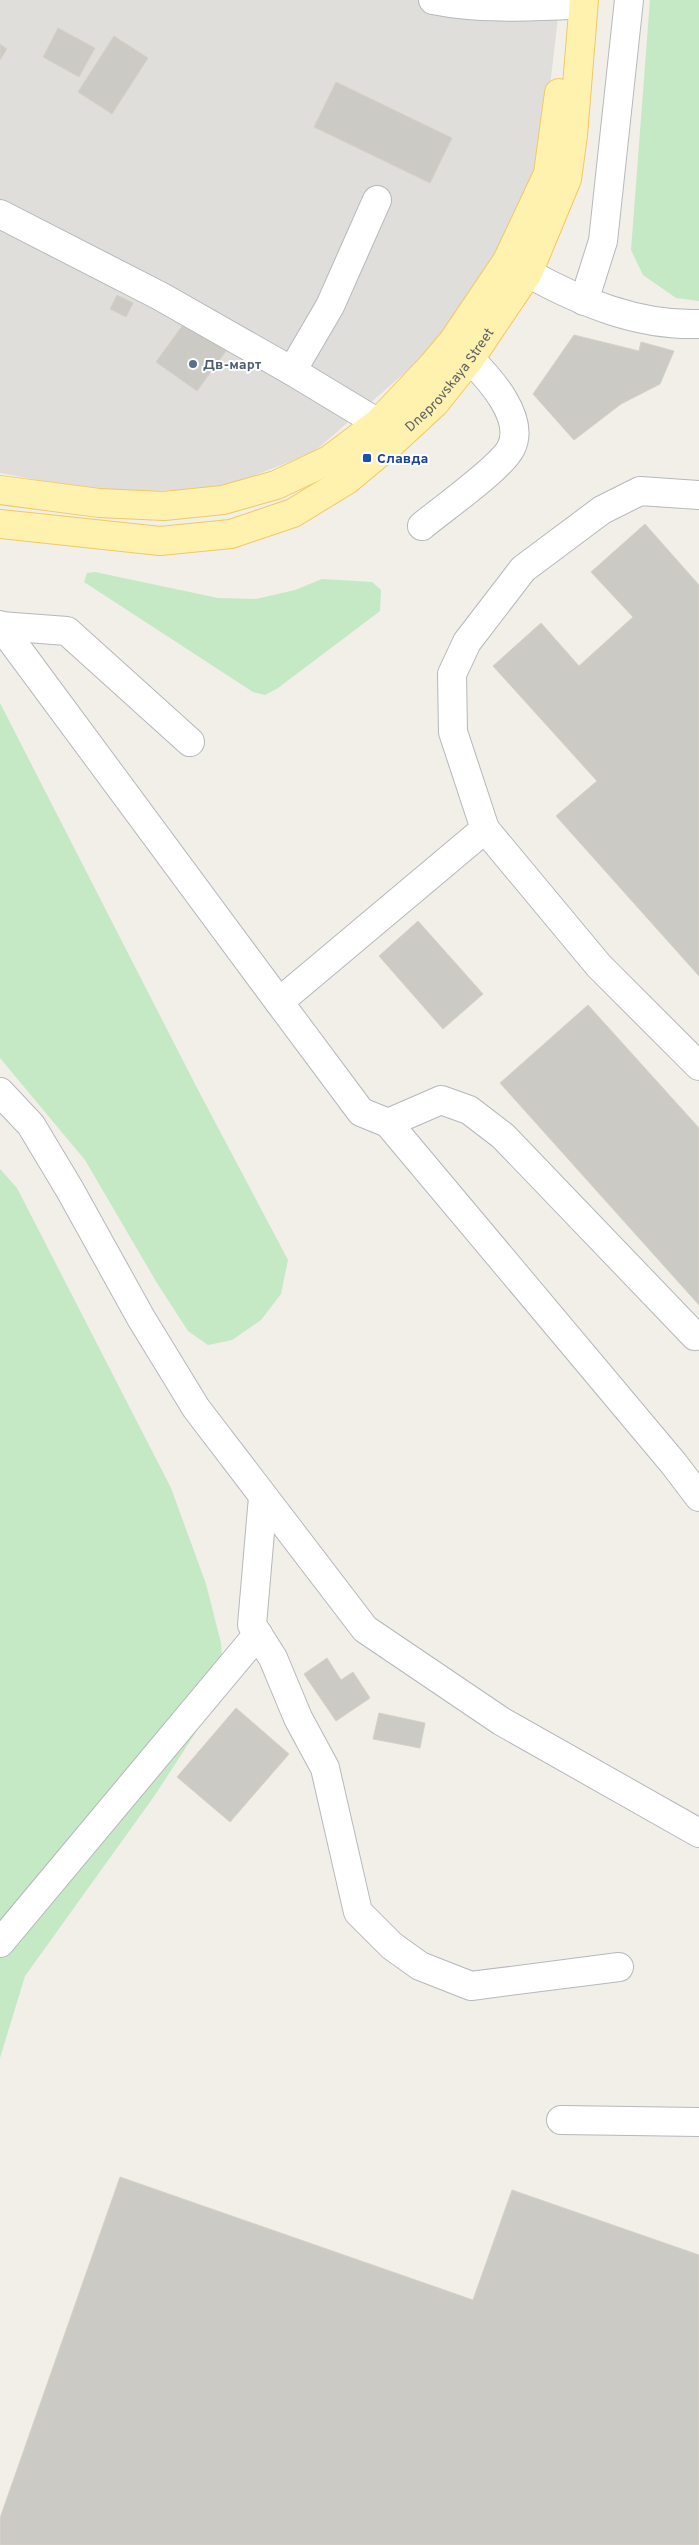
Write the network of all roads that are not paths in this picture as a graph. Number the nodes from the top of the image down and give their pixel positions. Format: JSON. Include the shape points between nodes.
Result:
{"nodes":[{"id":1,"x":433,"y":0,"type":"edge"},
{"id":2,"x":629,"y":0,"type":"edge"},
{"id":3,"x":574,"y":2,"type":"edge"},
{"id":4,"x":377,"y":200,"type":"dead end"},
{"id":5,"x":0,"y":214,"type":"edge"},
{"id":6,"x":528,"y":272,"type":"junction"},
{"id":7,"x":584,"y":301,"type":"junction"},
{"id":8,"x":699,"y":324,"type":"edge"},
{"id":9,"x":470,"y":359,"type":"junction"},
{"id":10,"x":292,"y":371,"type":"junction"},
{"id":11,"x":378,"y":422,"type":"junction"},
{"id":12,"x":0,"y":490,"type":"edge"},
{"id":13,"x":699,"y":495,"type":"edge"},
{"id":14,"x":0,"y":524,"type":"edge"},
{"id":15,"x":422,"y":526,"type":"dead end"},
{"id":16,"x":0,"y":626,"type":"edge"},
{"id":17,"x":190,"y":742,"type":"dead end"},
{"id":18,"x":486,"y":829,"type":"junction"},
{"id":19,"x":279,"y":1002,"type":"junction"},
{"id":20,"x":699,"y":1066,"type":"edge"},
{"id":21,"x":0,"y":1092,"type":"edge"},
{"id":22,"x":388,"y":1123,"type":"junction"},
{"id":23,"x":695,"y":1336,"type":"dead end"},
{"id":24,"x":263,"y":1497,"type":"junction"},
{"id":25,"x":699,"y":1497,"type":"edge"},
{"id":26,"x":258,"y":1634,"type":"junction"},
{"id":27,"x":699,"y":1832,"type":"edge"},
{"id":28,"x":0,"y":1943,"type":"edge"},
{"id":29,"x":619,"y":1967,"type":"dead end"},
{"id":30,"x":561,"y":2120,"type":"dead end"},
{"id":31,"x":699,"y":2122,"type":"edge"}],
"edges":[{"from":1,"to":3,"type":"lane","via":[[457,5],[516,8]]},
{"from":2,"to":7,"type":"lane","via":[[604,241]]},
{"from":3,"to":6,"type":"main road","name":"Dneprovskaya Street","via":[[573,135],[567,179]]},
{"from":3,"to":11,"type":"main road","name":"Dneprovskaya Street","via":[[548,174],[507,261],[458,333],[432,366]]},
{"from":4,"to":10,"type":"lane","via":[[330,306]]},
{"from":5,"to":10,"type":"lane","via":[[160,296]]},
{"from":6,"to":7,"type":"lane"},
{"from":6,"to":9,"type":"main road","name":"Dneprovskaya Street"},
{"from":7,"to":8,"type":"lane","via":[[630,316]]},
{"from":9,"to":14,"type":"main road","name":"Dneprovskaya Street","via":[[435,403],[396,440],[347,480],[293,513],[231,534],[160,541]]},
{"from":9,"to":15,"type":"lane","via":[[510,410],[514,431],[512,447],[501,462]]},
{"from":10,"to":11,"type":"lane"},
{"from":11,"to":12,"type":"main road","name":"Dneprovskaya Street","via":[[329,460],[276,485],[223,500],[164,506],[99,503]]},
{"from":13,"to":18,"type":"lane","via":[[640,491],[602,510],[523,568],[467,642],[452,674],[453,732]]},
{"from":16,"to":17,"type":"lane","via":[[67,631]]},
{"from":16,"to":19,"type":"lane"},
{"from":18,"to":19,"type":"lane"},
{"from":18,"to":20,"type":"lane","via":[[599,966]]},
{"from":19,"to":22,"type":"lane","via":[[361,1112]]},
{"from":21,"to":24,"type":"lane","via":[[31,1125],[191,1400]]},
{"from":22,"to":23,"type":"lane","via":[[441,1100],[469,1110],[503,1136]]},
{"from":22,"to":25,"type":"lane"},
{"from":24,"to":26,"type":"lane","via":[[252,1625]]},
{"from":24,"to":27,"type":"lane","via":[[366,1629],[501,1721]]},
{"from":26,"to":28,"type":"lane"},
{"from":26,"to":29,"type":"lane","via":[[273,1658],[298,1718],[325,1768],[358,1912],[374,1931],[420,1966],[471,1986]]},
{"from":30,"to":31,"type":"lane"}]}
